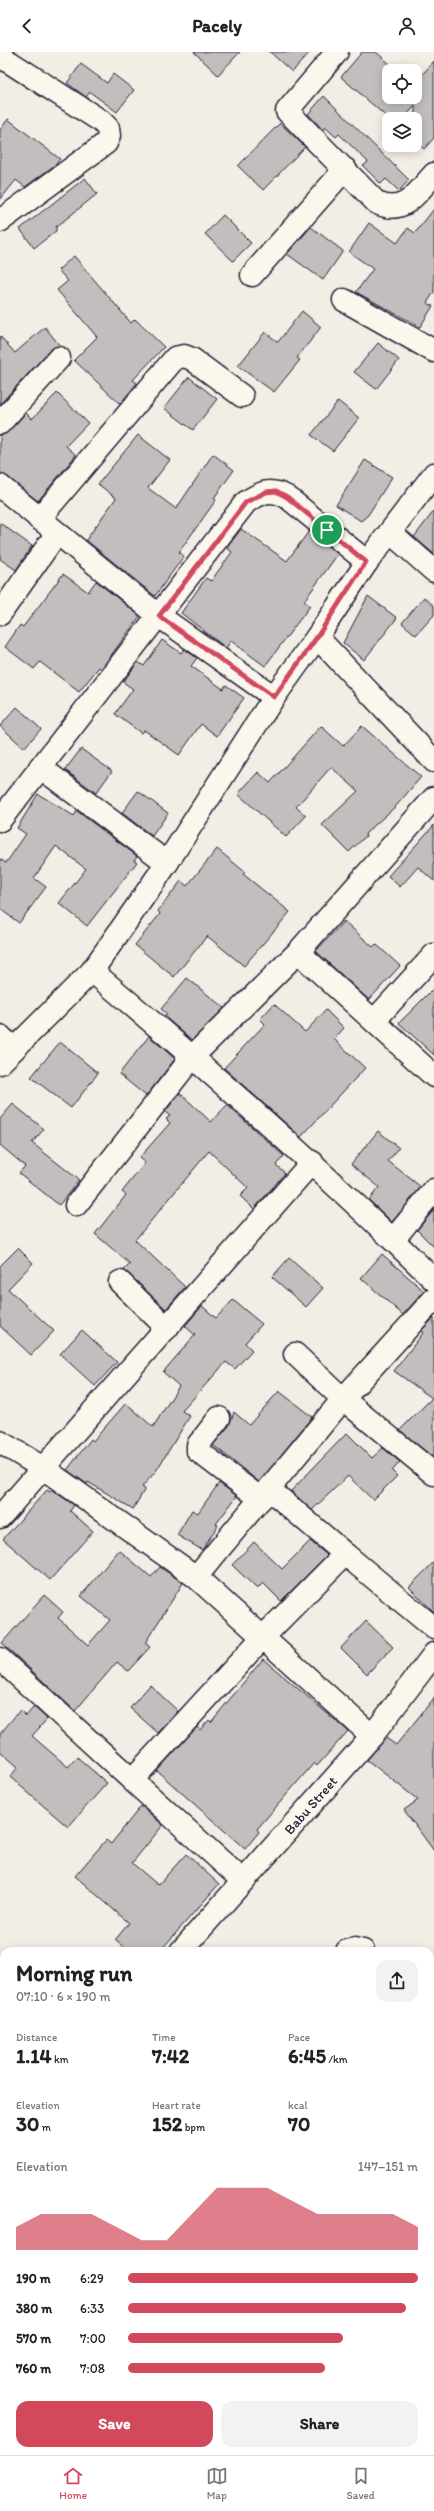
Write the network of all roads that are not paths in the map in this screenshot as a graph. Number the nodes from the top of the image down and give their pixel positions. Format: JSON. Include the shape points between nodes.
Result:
{"nodes":[{"id":1,"x":337,"y":52,"type":"edge"},
{"id":2,"x":0,"y":56,"type":"edge"},
{"id":3,"x":345,"y":169,"type":"junction"},
{"id":4,"x":434,"y":174,"type":"edge"},
{"id":5,"x":0,"y":221,"type":"edge"},
{"id":6,"x":252,"y":275,"type":"dead end"},
{"id":7,"x":344,"y":300,"type":"dead end"},
{"id":8,"x":434,"y":352,"type":"edge"},
{"id":9,"x":60,"y":358,"type":"dead end"},
{"id":10,"x":242,"y":396,"type":"dead end"},
{"id":11,"x":0,"y":423,"type":"edge"},
{"id":12,"x":434,"y":474,"type":"edge"},
{"id":13,"x":0,"y":486,"type":"edge"},
{"id":14,"x":39,"y":519,"type":"junction"},
{"id":15,"x":390,"y":532,"type":"junction"},
{"id":16,"x":57,"y":533,"type":"junction"},
{"id":17,"x":366,"y":562,"type":"junction"},
{"id":18,"x":434,"y":571,"type":"edge"},
{"id":19,"x":0,"y":614,"type":"edge"},
{"id":20,"x":159,"y":616,"type":"junction"},
{"id":21,"x":317,"y":637,"type":"junction"},
{"id":22,"x":274,"y":697,"type":"junction"},
{"id":23,"x":434,"y":761,"type":"edge"},
{"id":24,"x":40,"y":767,"type":"junction"},
{"id":25,"x":434,"y":798,"type":"edge"},
{"id":26,"x":0,"y":820,"type":"edge"},
{"id":27,"x":167,"y":863,"type":"junction"},
{"id":28,"x":298,"y":952,"type":"junction"},
{"id":29,"x":434,"y":955,"type":"edge"},
{"id":30,"x":92,"y":971,"type":"junction"},
{"id":31,"x":374,"y":1021,"type":"junction"},
{"id":32,"x":5,"y":1049,"type":"edge"},
{"id":33,"x":193,"y":1056,"type":"junction"},
{"id":34,"x":434,"y":1076,"type":"edge"},
{"id":35,"x":312,"y":1162,"type":"junction"},
{"id":36,"x":434,"y":1190,"type":"edge"},
{"id":37,"x":76,"y":1205,"type":"dead end"},
{"id":38,"x":393,"y":1240,"type":"junction"},
{"id":39,"x":434,"y":1280,"type":"edge"},
{"id":40,"x":120,"y":1282,"type":"dead end"},
{"id":41,"x":434,"y":1299,"type":"edge"},
{"id":42,"x":167,"y":1328,"type":"junction"},
{"id":43,"x":295,"y":1354,"type":"dead end"},
{"id":44,"x":343,"y":1399,"type":"junction"},
{"id":45,"x":219,"y":1418,"type":"dead end"},
{"id":46,"x":0,"y":1442,"type":"edge"},
{"id":47,"x":43,"y":1468,"type":"junction"},
{"id":48,"x":434,"y":1474,"type":"edge"},
{"id":49,"x":265,"y":1494,"type":"junction"},
{"id":50,"x":0,"y":1517,"type":"edge"},
{"id":51,"x":345,"y":1554,"type":"junction"},
{"id":52,"x":196,"y":1576,"type":"junction"},
{"id":53,"x":434,"y":1628,"type":"edge"},
{"id":54,"x":263,"y":1637,"type":"junction"},
{"id":55,"x":434,"y":1654,"type":"edge"},
{"id":56,"x":0,"y":1659,"type":"edge"},
{"id":57,"x":372,"y":1736,"type":"junction"},
{"id":58,"x":132,"y":1780,"type":"junction"},
{"id":59,"x":243,"y":1881,"type":"junction"},
{"id":60,"x":185,"y":1947,"type":"edge"}],
"edges":[{"from":1,"to":3,"type":"street","via":[[287,111]]},
{"from":2,"to":5,"type":"street","via":[[101,121],[108,128],[109,136],[106,144]]},
{"from":3,"to":4,"type":"street","via":[[378,204],[396,209],[403,206]]},
{"from":3,"to":6,"type":"street"},
{"from":7,"to":8,"type":"street"},
{"from":9,"to":11,"type":"street"},
{"from":10,"to":14,"type":"street","via":[[192,359],[184,356],[176,358]]},
{"from":12,"to":15,"type":"street"},
{"from":13,"to":14,"type":"street"},
{"from":14,"to":16,"type":"street"},
{"from":15,"to":17,"type":"street"},
{"from":15,"to":18,"type":"street"},
{"from":16,"to":19,"type":"street"},
{"from":16,"to":20,"type":"street"},
{"from":17,"to":20,"type":"street","via":[[287,497],[276,491],[266,492],[246,502]]},
{"from":17,"to":21,"type":"street"},
{"from":20,"to":22,"type":"street"},
{"from":20,"to":24,"type":"street"},
{"from":21,"to":22,"type":"street"},
{"from":21,"to":23,"type":"street"},
{"from":22,"to":27,"type":"street"},
{"from":24,"to":26,"type":"street"},
{"from":24,"to":27,"type":"street"},
{"from":25,"to":28,"type":"street"},
{"from":27,"to":30,"type":"street"},
{"from":28,"to":31,"type":"street"},
{"from":28,"to":33,"type":"street"},
{"from":29,"to":31,"type":"street"},
{"from":30,"to":32,"type":"street"},
{"from":30,"to":33,"type":"street"},
{"from":31,"to":34,"type":"street"},
{"from":33,"to":35,"type":"street"},
{"from":33,"to":37,"type":"street"},
{"from":35,"to":38,"type":"street"},
{"from":35,"to":42,"type":"street"},
{"from":36,"to":38,"type":"street"},
{"from":38,"to":39,"type":"street"},
{"from":40,"to":42,"type":"street"},
{"from":41,"to":44,"type":"street"},
{"from":42,"to":47,"type":"street"},
{"from":43,"to":44,"type":"street"},
{"from":44,"to":48,"type":"street"},
{"from":44,"to":49,"type":"street"},
{"from":45,"to":49,"type":"street","via":[[198,1445],[198,1451]]},
{"from":46,"to":47,"type":"street"},
{"from":47,"to":50,"type":"street"},
{"from":47,"to":52,"type":"street"},
{"from":49,"to":51,"type":"street"},
{"from":49,"to":52,"type":"street"},
{"from":51,"to":53,"type":"street"},
{"from":51,"to":54,"type":"street"},
{"from":52,"to":54,"type":"street"},
{"from":54,"to":57,"type":"street"},
{"from":54,"to":58,"type":"street"},
{"from":55,"to":57,"type":"street","name":"Babu Street"},
{"from":56,"to":58,"type":"street"},
{"from":57,"to":59,"type":"street","name":"Babu Street"},
{"from":58,"to":59,"type":"street"},
{"from":59,"to":60,"type":"street","name":"Babu Street"}]}
